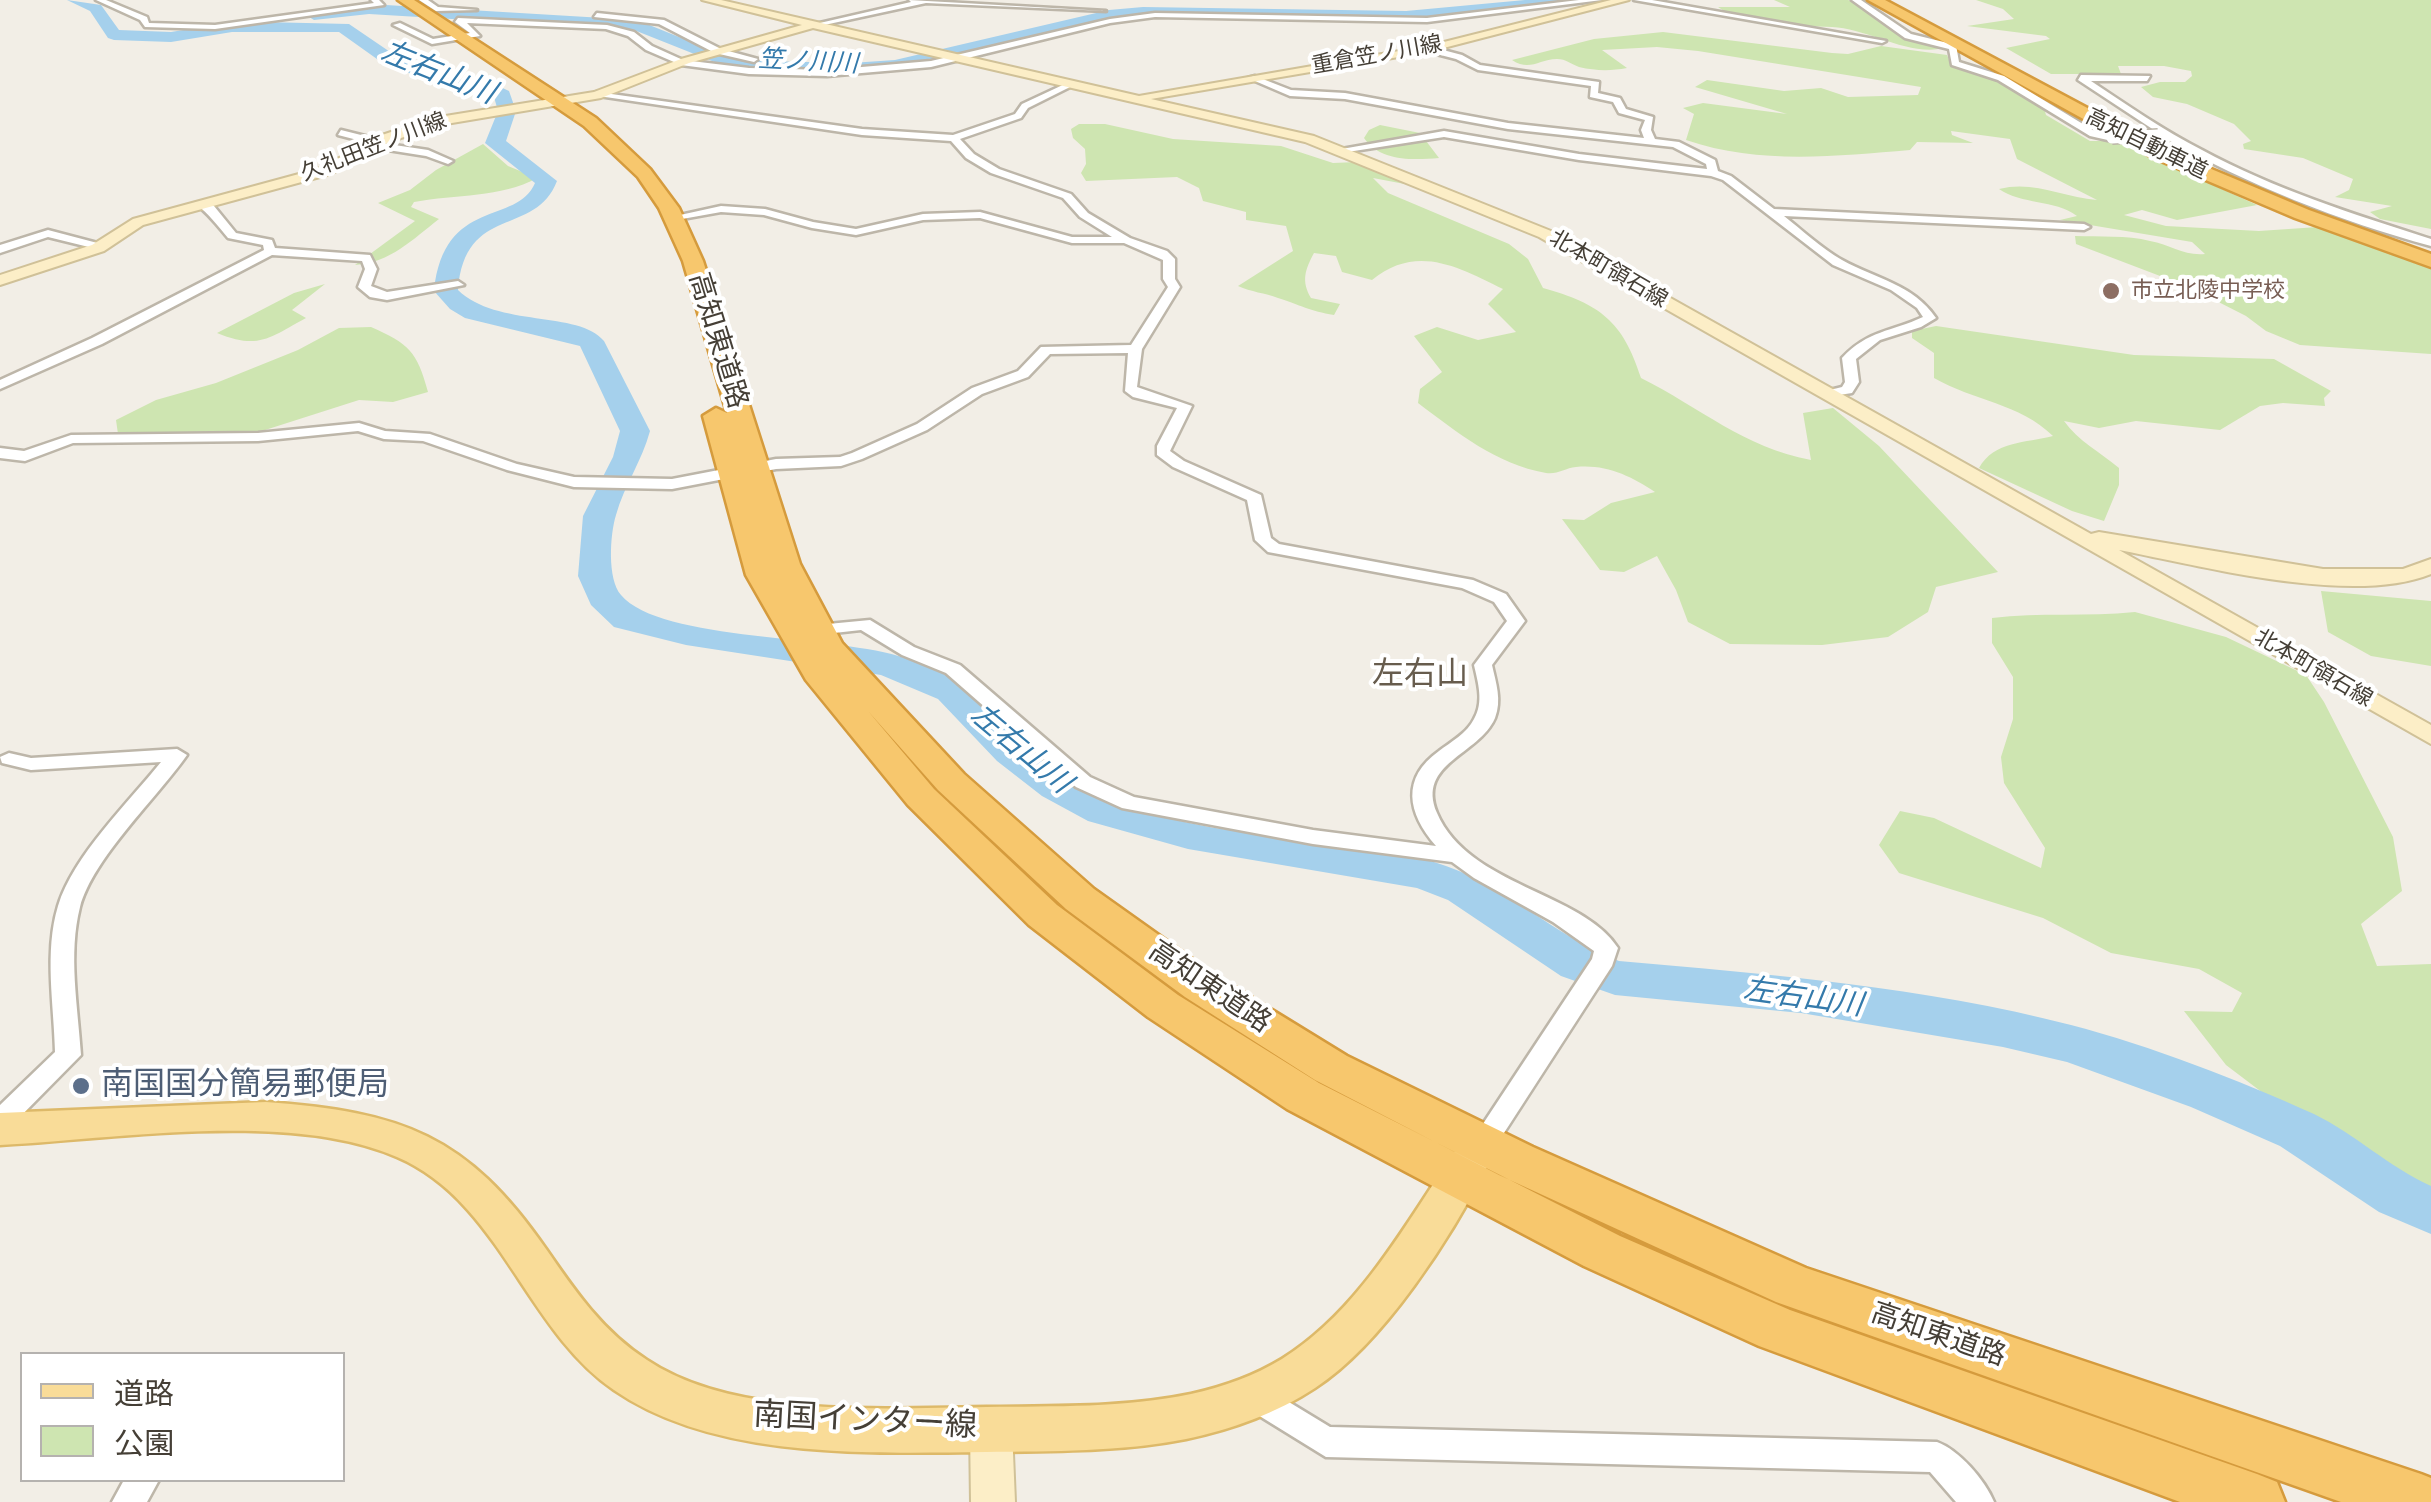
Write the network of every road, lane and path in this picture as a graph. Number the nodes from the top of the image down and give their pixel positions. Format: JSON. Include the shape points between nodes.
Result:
{"nodes":[{"id":1,"x":100,"y":0,"type":"edge"},
{"id":2,"x":375,"y":0,"type":"edge"},
{"id":3,"x":388,"y":0,"type":"edge"},
{"id":4,"x":405,"y":0,"type":"edge"},
{"id":5,"x":707,"y":0,"type":"edge"},
{"id":6,"x":913,"y":0,"type":"edge"},
{"id":7,"x":1010,"y":0,"type":"edge"},
{"id":8,"x":1523,"y":0,"type":"edge"},
{"id":9,"x":1598,"y":0,"type":"edge"},
{"id":10,"x":1624,"y":0,"type":"edge"},
{"id":11,"x":1638,"y":0,"type":"edge"},
{"id":12,"x":1856,"y":0,"type":"edge"},
{"id":13,"x":1876,"y":0,"type":"edge"},
{"id":14,"x":1891,"y":0,"type":"edge"},
{"id":15,"x":926,"y":1,"type":"edge"},
{"id":16,"x":999,"y":7,"type":"junction"},
{"id":17,"x":1209,"y":9,"type":"junction"},
{"id":18,"x":1449,"y":9,"type":"junction"},
{"id":19,"x":1102,"y":12,"type":"junction"},
{"id":20,"x":1462,"y":18,"type":"junction"},
{"id":21,"x":1062,"y":20,"type":"dead end"},
{"id":22,"x":431,"y":24,"type":"edge"},
{"id":23,"x":1048,"y":24,"type":"dead end"},
{"id":24,"x":815,"y":25,"type":"junction"},
{"id":25,"x":1034,"y":27,"type":"dead end"},
{"id":26,"x":1515,"y":29,"type":"junction"},
{"id":27,"x":1882,"y":40,"type":"dead end"},
{"id":28,"x":1428,"y":48,"type":"junction"},
{"id":29,"x":717,"y":52,"type":"junction"},
{"id":30,"x":930,"y":52,"type":"junction"},
{"id":31,"x":959,"y":53,"type":"junction"},
{"id":32,"x":683,"y":61,"type":"junction"},
{"id":33,"x":2003,"y":65,"type":"junction"},
{"id":34,"x":1252,"y":78,"type":"junction"},
{"id":35,"x":2147,"y":78,"type":"dead end"},
{"id":36,"x":1070,"y":85,"type":"junction"},
{"id":37,"x":597,"y":95,"type":"junction"},
{"id":38,"x":1128,"y":98,"type":"junction"},
{"id":39,"x":541,"y":105,"type":"junction"},
{"id":40,"x":341,"y":133,"type":"dead end"},
{"id":41,"x":2163,"y":135,"type":"junction"},
{"id":42,"x":954,"y":138,"type":"junction"},
{"id":43,"x":1651,"y":142,"type":"junction"},
{"id":44,"x":375,"y":144,"type":"junction"},
{"id":45,"x":1342,"y":150,"type":"junction"},
{"id":46,"x":448,"y":161,"type":"dead end"},
{"id":47,"x":1713,"y":173,"type":"junction"},
{"id":48,"x":202,"y":205,"type":"junction"},
{"id":49,"x":1770,"y":212,"type":"junction"},
{"id":50,"x":676,"y":219,"type":"junction"},
{"id":51,"x":2084,"y":227,"type":"dead end"},
{"id":52,"x":1126,"y":240,"type":"junction"},
{"id":53,"x":2431,"y":244,"type":"edge"},
{"id":54,"x":102,"y":247,"type":"junction"},
{"id":55,"x":0,"y":249,"type":"edge"},
{"id":56,"x":270,"y":251,"type":"junction"},
{"id":57,"x":2431,"y":252,"type":"edge"},
{"id":58,"x":2431,"y":261,"type":"edge"},
{"id":59,"x":0,"y":280,"type":"edge"},
{"id":60,"x":450,"y":286,"type":"dead end"},
{"id":61,"x":1135,"y":349,"type":"junction"},
{"id":62,"x":0,"y":385,"type":"edge"},
{"id":63,"x":1831,"y":394,"type":"junction"},
{"id":64,"x":0,"y":453,"type":"edge"},
{"id":65,"x":756,"y":469,"type":"junction"},
{"id":66,"x":732,"y":474,"type":"junction"},
{"id":67,"x":2076,"y":536,"type":"junction"},
{"id":68,"x":2431,"y":566,"type":"edge"},
{"id":69,"x":818,"y":650,"type":"junction"},
{"id":70,"x":2431,"y":736,"type":"edge"},
{"id":71,"x":9,"y":758,"type":"dead end"},
{"id":72,"x":1462,"y":856,"type":"junction"},
{"id":73,"x":0,"y":1120,"type":"edge"},
{"id":74,"x":0,"y":1130,"type":"edge"},
{"id":75,"x":1470,"y":1162,"type":"junction"},
{"id":76,"x":1256,"y":1397,"type":"junction"},
{"id":77,"x":991,"y":1429,"type":"junction"},
{"id":78,"x":993,"y":1502,"type":"edge"},
{"id":79,"x":1978,"y":1502,"type":"edge"},
{"id":80,"x":2257,"y":1502,"type":"edge"},
{"id":81,"x":2422,"y":1502,"type":"edge"}],
"edges":[{"from":1,"to":2,"type":"street","via":[[135,13],[146,26],[174,28],[380,5]]},
{"from":3,"to":22,"type":"highway","name":"高知東道路"},
{"from":4,"to":22,"type":"highway","name":"高知東道路"},
{"from":5,"to":24,"type":"main road","name":"北本町領石線"},
{"from":6,"to":15,"type":"street"},
{"from":7,"to":16,"type":"street"},
{"from":8,"to":18,"type":"street"},
{"from":9,"to":20,"type":"street"},
{"from":10,"to":26,"type":"main road","name":"重倉笠ノ川線"},
{"from":11,"to":27,"type":"street"},
{"from":12,"to":41,"type":"street","bridge":true,"via":[[1908,36],[1953,47],[1955,63],[2001,78],[2093,134]]},
{"from":13,"to":33,"type":"highway","name":"高知自動車道"},
{"from":14,"to":33,"type":"highway","name":"高知自動車道"},
{"from":15,"to":16,"type":"street"},
{"from":15,"to":24,"type":"street"},
{"from":16,"to":19,"type":"street"},
{"from":17,"to":18,"type":"street"},
{"from":17,"to":19,"type":"street"},
{"from":17,"to":20,"type":"street"},
{"from":17,"to":31,"type":"street","via":[[1110,21]]},
{"from":18,"to":20,"type":"street"},
{"from":19,"to":21,"type":"street"},
{"from":20,"to":26,"type":"street"},
{"from":22,"to":29,"type":"street","via":[[436,9],[650,20]]},
{"from":22,"to":32,"type":"street","via":[[477,34],[458,20],[607,26]]},
{"from":22,"to":39,"type":"highway","name":"高知東道路"},
{"from":23,"to":25,"type":"street"},
{"from":24,"to":29,"type":"main road","name":"久礼田笠ノ川線"},
{"from":24,"to":30,"type":"main road","name":"北本町領石線"},
{"from":26,"to":28,"type":"main road","name":"重倉笠ノ川線"},
{"from":28,"to":34,"type":"main road","name":"重倉笠ノ川線"},
{"from":28,"to":43,"type":"street","via":[[1478,67],[1596,84],[1593,95],[1650,119]]},
{"from":29,"to":30,"type":"street","via":[[791,62]]},
{"from":29,"to":32,"type":"main road","name":"久礼田笠ノ川線"},
{"from":30,"to":31,"type":"main road","name":"北本町領石線"},
{"from":31,"to":32,"type":"street","via":[[898,69],[813,73]]},
{"from":31,"to":36,"type":"main road","name":"北本町領石線"},
{"from":32,"to":37,"type":"main road","name":"久礼田笠ノ川線"},
{"from":33,"to":57,"type":"highway","name":"高知自動車道","via":[[2195,160]]},
{"from":33,"to":58,"type":"highway","name":"高知自動車道","via":[[2160,154]]},
{"from":34,"to":38,"type":"main road","name":"重倉笠ノ川線"},
{"from":34,"to":43,"type":"street","via":[[1290,92]]},
{"from":35,"to":41,"type":"street","via":[[2081,78]]},
{"from":36,"to":38,"type":"main road","name":"北本町領石線"},
{"from":36,"to":42,"type":"street","via":[[1025,106],[1018,116]]},
{"from":37,"to":39,"type":"main road","name":"久礼田笠ノ川線"},
{"from":37,"to":42,"type":"street","via":[[862,132]]},
{"from":38,"to":45,"type":"main road","name":"北本町領石線"},
{"from":39,"to":44,"type":"main road","name":"久礼田笠ノ川線","via":[[438,121]]},
{"from":39,"to":50,"type":"highway","name":"高知東道路","via":[[614,141]]},
{"from":39,"to":66,"type":"highway","name":"高知東道路","via":[[628,175],[652,212],[675,262]]},
{"from":40,"to":44,"type":"street"},
{"from":41,"to":53,"type":"street","via":[[2328,208]]},
{"from":42,"to":52,"type":"street","via":[[994,172],[1067,196],[1084,215]]},
{"from":43,"to":47,"type":"street","via":[[1703,156]]},
{"from":44,"to":46,"type":"street"},
{"from":44,"to":48,"type":"main road","name":"久礼田笠ノ川線","via":[[326,170]]},
{"from":45,"to":47,"type":"street","via":[[1444,134]]},
{"from":45,"to":63,"type":"main road","name":"北本町領石線","via":[[1546,234]]},
{"from":47,"to":49,"type":"street"},
{"from":48,"to":54,"type":"main road","name":"久礼田笠ノ川線","via":[[138,222]]},
{"from":48,"to":56,"type":"street","via":[[232,236],[268,242]]},
{"from":49,"to":51,"type":"street"},
{"from":49,"to":63,"type":"street","via":[[1837,262],[1895,287],[1930,318],[1874,338],[1850,358],[1847,390]]},
{"from":50,"to":52,"type":"street","via":[[720,209],[765,212],[856,232],[923,216],[980,216],[1072,240]]},
{"from":50,"to":65,"type":"highway","name":"高知東道路"},
{"from":52,"to":61,"type":"street","via":[[1164,253],[1174,287]]},
{"from":54,"to":55,"type":"street","via":[[48,233]]},
{"from":54,"to":59,"type":"main road","name":"久礼田笠ノ川線"},
{"from":56,"to":60,"type":"street","via":[[366,258],[371,269],[364,286],[374,294]]},
{"from":56,"to":62,"type":"street"},
{"from":61,"to":65,"type":"street","via":[[1046,350],[1023,374],[977,391],[922,427],[857,456]]},
{"from":61,"to":72,"type":"street","via":[[1130,388],[1185,406],[1162,452],[1255,498],[1263,540],[1274,548],[1467,584],[1510,608],[1516,621],[1483,664],[1493,690],[1483,725],[1433,763],[1422,788],[1424,809],[1438,834]]},
{"from":63,"to":67,"type":"main road","name":"北本町領石線"},
{"from":64,"to":66,"type":"street","via":[[25,456],[71,439],[258,437],[359,427],[425,437],[547,477],[598,484],[672,484]]},
{"from":65,"to":66,"type":"street"},
{"from":65,"to":69,"type":"highway","name":"高知東道路"},
{"from":66,"to":69,"type":"highway","name":"高知東道路","via":[[761,574]]},
{"from":67,"to":68,"type":"main road","via":[[2315,575],[2398,578]]},
{"from":67,"to":70,"type":"main road","name":"北本町領石線"},
{"from":69,"to":72,"type":"street","via":[[864,624],[952,669],[1083,782],[1128,803]]},
{"from":69,"to":75,"type":"highway","name":"高知東道路","via":[[921,797],[1043,915],[1162,1006],[1288,1086]]},
{"from":71,"to":73,"type":"street","via":[[30,764],[177,755],[69,904],[68,1056]]},
{"from":72,"to":75,"type":"street","via":[[1606,948]]},
{"from":74,"to":77,"type":"main road","name":"南国インター線","via":[[282,1119],[412,1145],[454,1168],[484,1195],[592,1346],[632,1378],[727,1413],[920,1431]]},
{"from":75,"to":76,"type":"main road","name":"南国インター線","via":[[1404,1266],[1342,1341]]},
{"from":75,"to":80,"type":"highway","name":"高知東道路","via":[[1602,1251],[1777,1329]]},
{"from":75,"to":81,"type":"highway","name":"高知東道路","via":[[1794,1286]]},
{"from":76,"to":77,"type":"main road","name":"南国インター線","via":[[1137,1425]]},
{"from":76,"to":79,"type":"street","via":[[1326,1442],[1937,1456]]},
{"from":77,"to":78,"type":"main road"}]}
